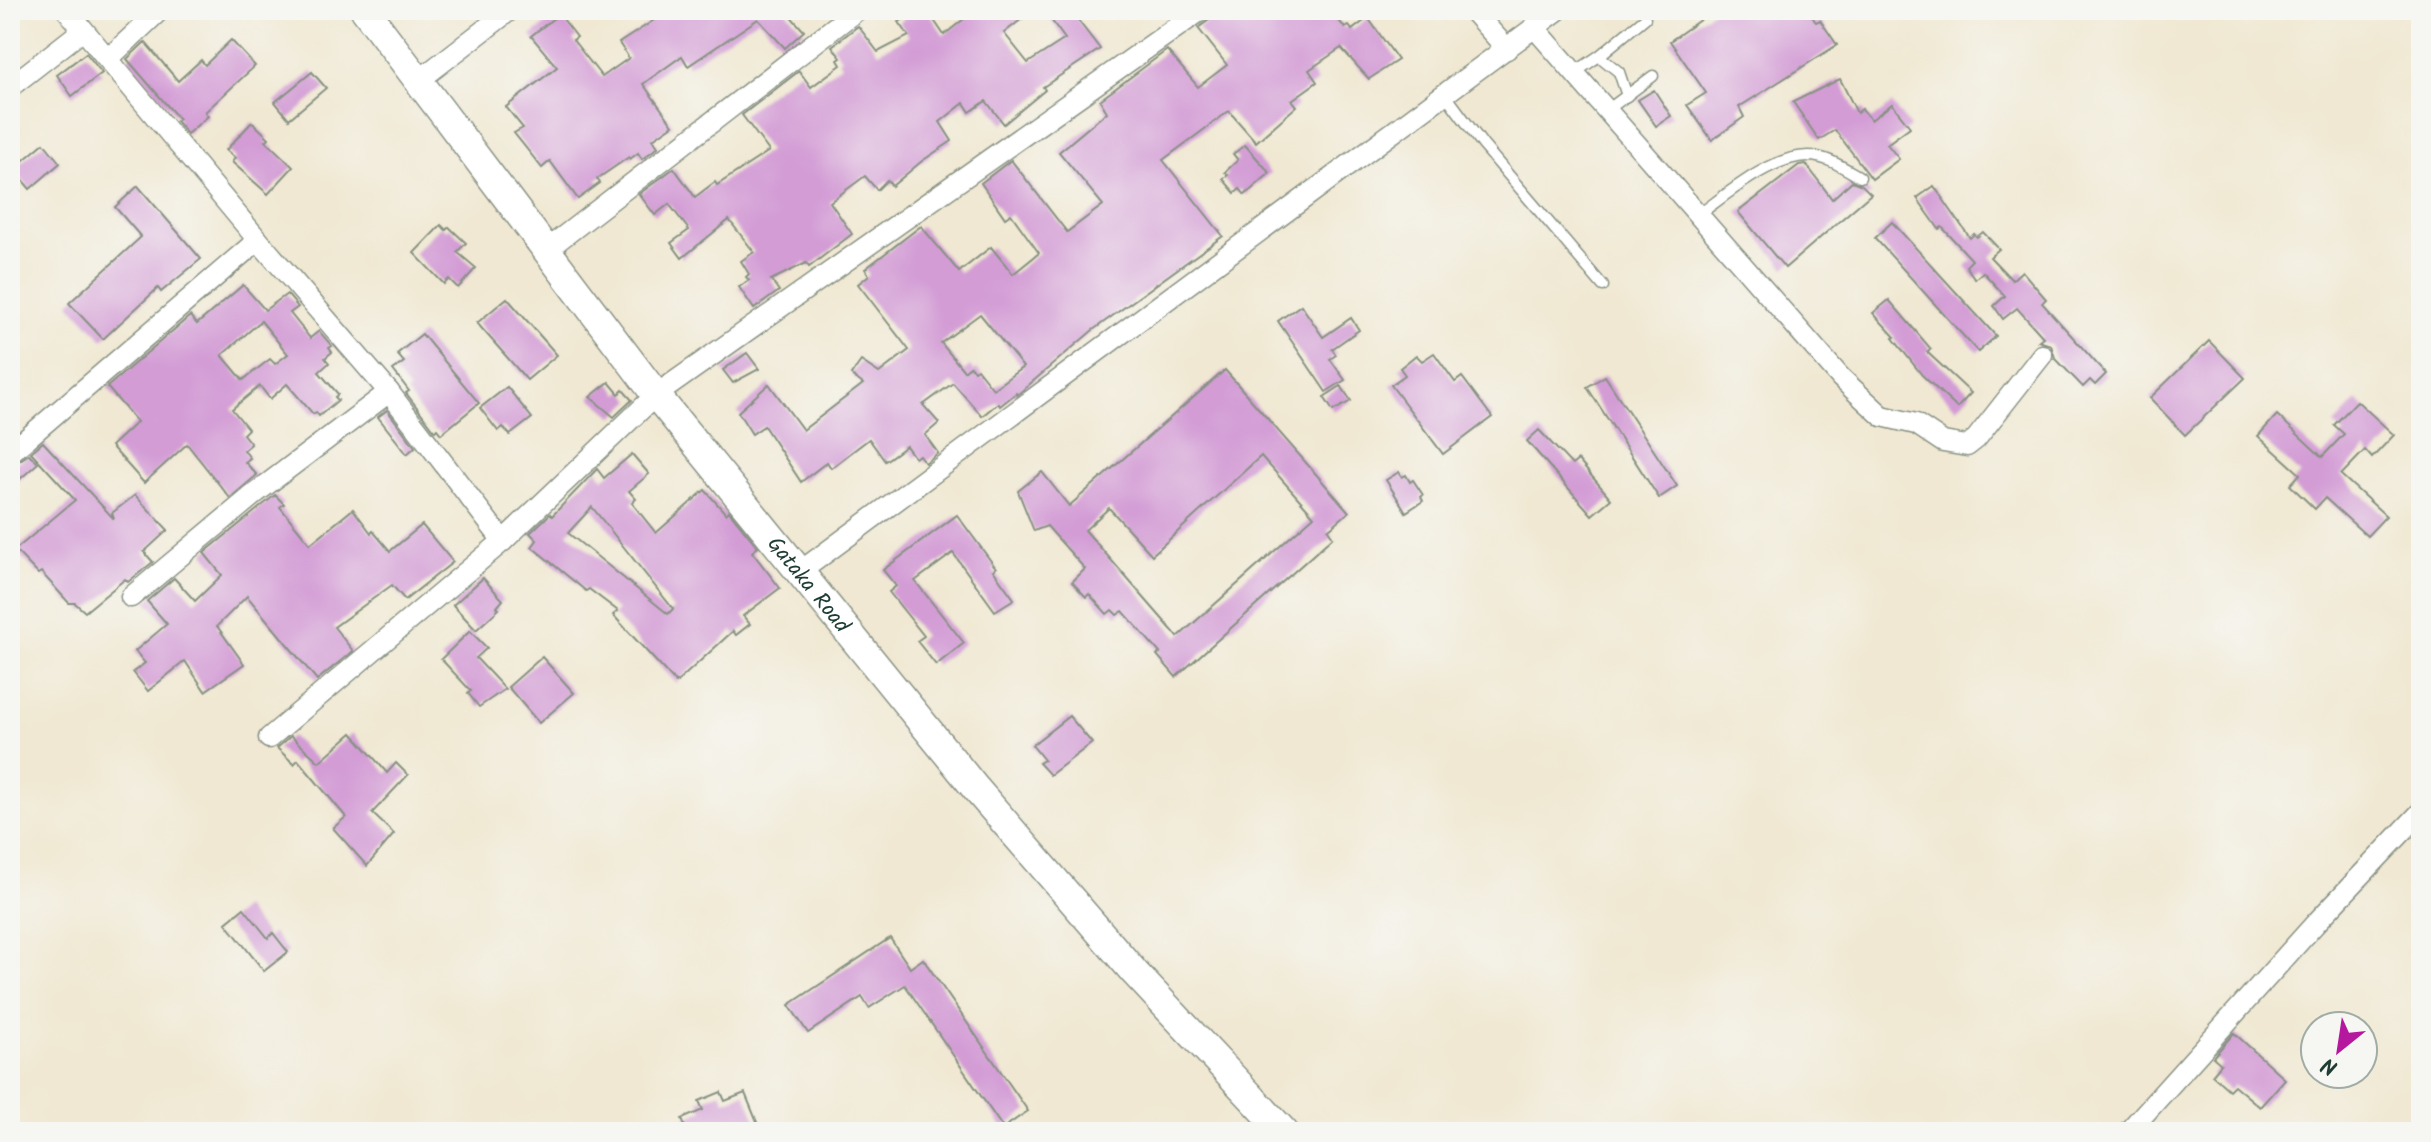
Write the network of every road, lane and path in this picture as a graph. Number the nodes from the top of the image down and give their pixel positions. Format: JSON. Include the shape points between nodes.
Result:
{"nodes":[{"id":1,"x":67,"y":10,"type":"edge"},
{"id":2,"x":160,"y":10,"type":"edge"},
{"id":3,"x":365,"y":10,"type":"edge"},
{"id":4,"x":510,"y":10,"type":"edge"},
{"id":5,"x":857,"y":10,"type":"edge"},
{"id":6,"x":1201,"y":10,"type":"edge"},
{"id":7,"x":1472,"y":10,"type":"edge"},
{"id":8,"x":1558,"y":10,"type":"edge"},
{"id":9,"x":1645,"y":18,"type":"dead end"},
{"id":10,"x":1534,"y":27,"type":"junction"},
{"id":11,"x":83,"y":30,"type":"junction"},
{"id":12,"x":1507,"y":49,"type":"junction"},
{"id":13,"x":1599,"y":56,"type":"junction"},
{"id":14,"x":108,"y":59,"type":"junction"},
{"id":15,"x":1574,"y":73,"type":"junction"},
{"id":16,"x":1653,"y":76,"type":"dead end"},
{"id":17,"x":418,"y":81,"type":"junction"},
{"id":18,"x":10,"y":87,"type":"edge"},
{"id":19,"x":1445,"y":94,"type":"junction"},
{"id":20,"x":1627,"y":96,"type":"junction"},
{"id":21,"x":1606,"y":111,"type":"junction"},
{"id":22,"x":1860,"y":177,"type":"dead end"},
{"id":23,"x":1697,"y":216,"type":"junction"},
{"id":24,"x":258,"y":240,"type":"junction"},
{"id":25,"x":546,"y":250,"type":"junction"},
{"id":26,"x":1603,"y":286,"type":"dead end"},
{"id":27,"x":2042,"y":355,"type":"dead end"},
{"id":28,"x":389,"y":392,"type":"junction"},
{"id":29,"x":656,"y":395,"type":"junction"},
{"id":30,"x":10,"y":453,"type":"edge"},
{"id":31,"x":503,"y":541,"type":"junction"},
{"id":32,"x":801,"y":571,"type":"junction"},
{"id":33,"x":131,"y":597,"type":"dead end"},
{"id":34,"x":269,"y":738,"type":"dead end"},
{"id":35,"x":2421,"y":812,"type":"edge"},
{"id":36,"x":1284,"y":1132,"type":"edge"},
{"id":37,"x":2128,"y":1132,"type":"edge"}],
"edges":[{"from":1,"to":11,"type":"street"},
{"from":2,"to":14,"type":"street"},
{"from":3,"to":17,"type":"street","name":"Gataka Road"},
{"from":4,"to":17,"type":"street"},
{"from":5,"to":25,"type":"street"},
{"from":6,"to":29,"type":"street"},
{"from":7,"to":12,"type":"street"},
{"from":8,"to":10,"type":"street"},
{"from":9,"to":13,"type":"lane"},
{"from":10,"to":12,"type":"street"},
{"from":10,"to":15,"type":"street"},
{"from":11,"to":14,"type":"street"},
{"from":11,"to":18,"type":"street"},
{"from":12,"to":19,"type":"street"},
{"from":13,"to":15,"type":"lane"},
{"from":13,"to":20,"type":"lane","via":[[1619,72]]},
{"from":14,"to":24,"type":"street"},
{"from":15,"to":21,"type":"street"},
{"from":16,"to":20,"type":"lane"},
{"from":17,"to":25,"type":"street","name":"Gataka Road"},
{"from":19,"to":26,"type":"lane"},
{"from":19,"to":32,"type":"street"},
{"from":20,"to":21,"type":"lane"},
{"from":21,"to":23,"type":"street"},
{"from":22,"to":23,"type":"lane","via":[[1809,156],[1783,160]]},
{"from":23,"to":27,"type":"street","via":[[1875,411],[1916,424],[1943,442],[1967,446],[1976,439]]},
{"from":24,"to":28,"type":"street"},
{"from":24,"to":30,"type":"street"},
{"from":25,"to":29,"type":"street","name":"Gataka Road"},
{"from":28,"to":31,"type":"street"},
{"from":28,"to":33,"type":"street"},
{"from":29,"to":31,"type":"street"},
{"from":29,"to":32,"type":"street","name":"Gataka Road"},
{"from":31,"to":34,"type":"street"},
{"from":32,"to":36,"type":"street","name":"Gataka Road","via":[[976,789],[1135,973]]},
{"from":35,"to":37,"type":"street"}]}
